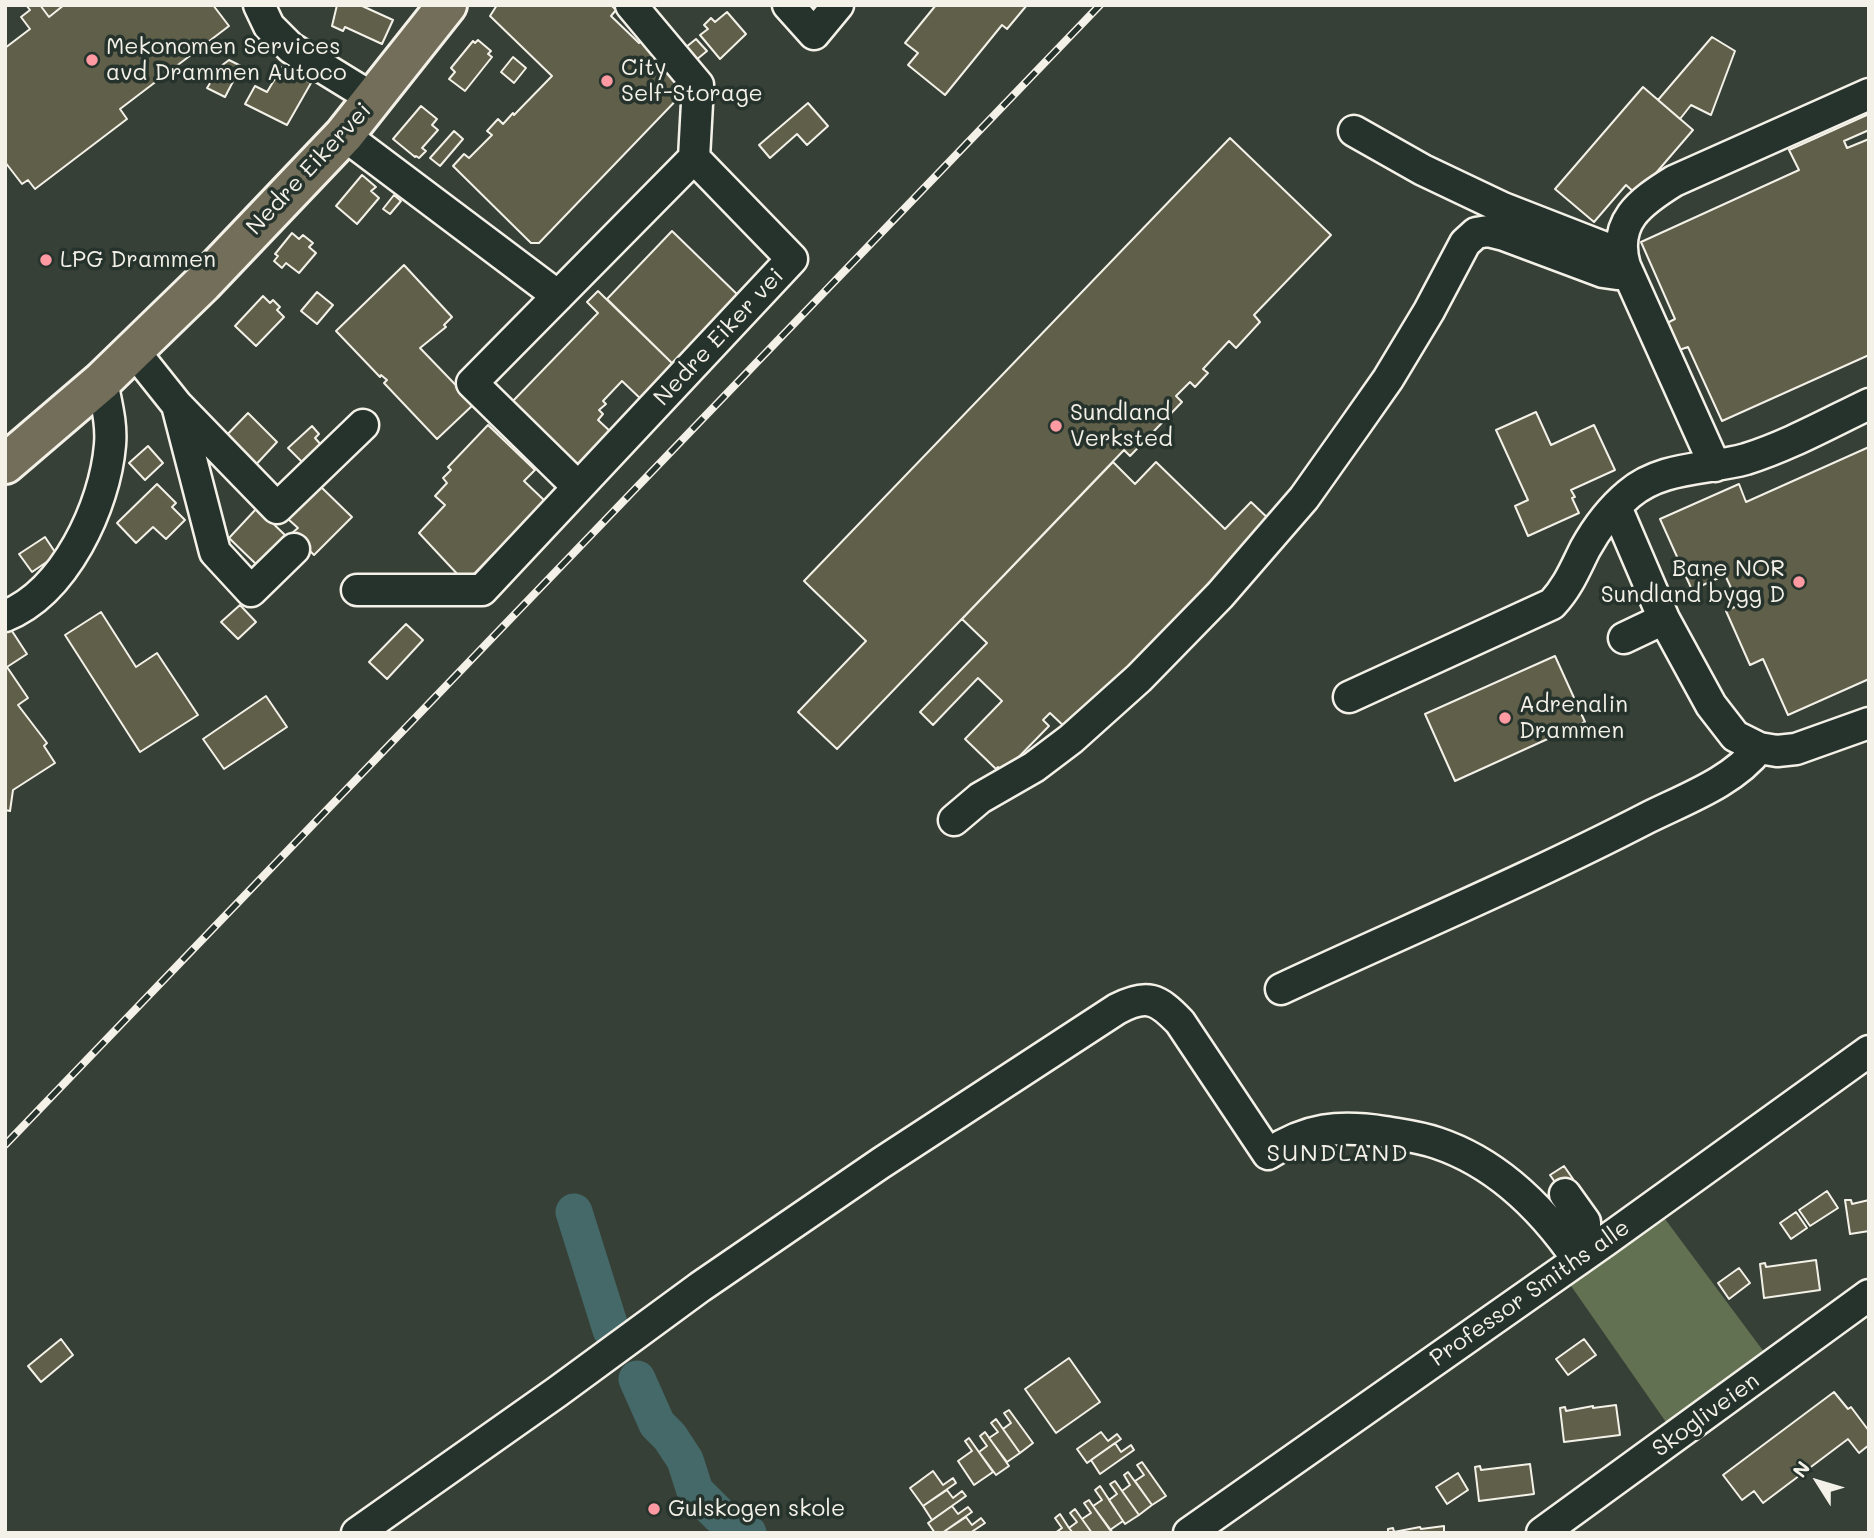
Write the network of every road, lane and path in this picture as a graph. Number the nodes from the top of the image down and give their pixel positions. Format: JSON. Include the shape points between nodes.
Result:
{"nodes":[{"id":1,"x":259,"y":5,"type":"edge"},
{"id":2,"x":447,"y":5,"type":"edge"},
{"id":3,"x":631,"y":5,"type":"edge"},
{"id":4,"x":788,"y":5,"type":"edge"},
{"id":5,"x":838,"y":5,"type":"edge"},
{"id":6,"x":1869,"y":94,"type":"edge"},
{"id":7,"x":374,"y":99,"type":"junction"},
{"id":8,"x":1354,"y":131,"type":"dead end"},
{"id":9,"x":344,"y":135,"type":"junction"},
{"id":10,"x":694,"y":158,"type":"junction"},
{"id":11,"x":1624,"y":263,"type":"junction"},
{"id":12,"x":558,"y":296,"type":"junction"},
{"id":13,"x":134,"y":351,"type":"junction"},
{"id":14,"x":102,"y":382,"type":"junction"},
{"id":15,"x":1869,"y":404,"type":"edge"},
{"id":16,"x":177,"y":405,"type":"junction"},
{"id":17,"x":363,"y":425,"type":"dead end"},
{"id":18,"x":5,"y":464,"type":"edge"},
{"id":19,"x":1715,"y":466,"type":"junction"},
{"id":20,"x":578,"y":487,"type":"junction"},
{"id":21,"x":1616,"y":507,"type":"junction"},
{"id":22,"x":294,"y":549,"type":"dead end"},
{"id":23,"x":357,"y":590,"type":"dead end"},
{"id":24,"x":5,"y":616,"type":"edge"},
{"id":25,"x":1664,"y":619,"type":"junction"},
{"id":26,"x":1624,"y":638,"type":"dead end"},
{"id":27,"x":1349,"y":697,"type":"dead end"},
{"id":28,"x":1869,"y":723,"type":"edge"},
{"id":29,"x":1759,"y":748,"type":"junction"},
{"id":30,"x":954,"y":820,"type":"dead end"},
{"id":31,"x":1280,"y":989,"type":"dead end"},
{"id":32,"x":1869,"y":1051,"type":"edge"},
{"id":33,"x":1565,"y":1194,"type":"dead end"},
{"id":34,"x":1587,"y":1254,"type":"junction"},
{"id":35,"x":1869,"y":1295,"type":"edge"},
{"id":36,"x":357,"y":1533,"type":"edge"},
{"id":37,"x":1189,"y":1533,"type":"edge"},
{"id":38,"x":1542,"y":1533,"type":"edge"}],
"edges":[{"from":1,"to":7,"type":"street","via":[[269,26],[291,48]]},
{"from":2,"to":7,"type":"main road","name":"Nedre Eikervei"},
{"from":3,"to":10,"type":"street","via":[[698,85]]},
{"from":4,"to":5,"type":"street","via":[[814,34]]},
{"from":6,"to":11,"type":"street","via":[[1651,195],[1626,223],[1621,238]]},
{"from":7,"to":9,"type":"main road","name":"Nedre Eikervei"},
{"from":8,"to":11,"type":"street","via":[[1421,169]]},
{"from":9,"to":12,"type":"street"},
{"from":9,"to":13,"type":"main road","name":"Nedre Eikervei"},
{"from":10,"to":12,"type":"street"},
{"from":10,"to":20,"type":"street","name":"Nedre Eiker vei","via":[[793,259]]},
{"from":11,"to":19,"type":"street"},
{"from":11,"to":30,"type":"street","via":[[1616,274],[1603,272],[1503,235],[1476,233],[1465,243],[1381,388],[1304,498],[1251,562],[1139,678],[1071,739]]},
{"from":12,"to":20,"type":"street","via":[[472,383]]},
{"from":13,"to":14,"type":"main road","name":"Nedre Eikervei"},
{"from":13,"to":16,"type":"street"},
{"from":14,"to":18,"type":"main road","name":"Nedre Eikervei"},
{"from":14,"to":24,"type":"street","via":[[110,446],[102,487],[84,535],[47,589]]},
{"from":15,"to":19,"type":"street","via":[[1777,447]]},
{"from":16,"to":17,"type":"street","via":[[277,508]]},
{"from":16,"to":22,"type":"street","via":[[215,552],[251,591]]},
{"from":19,"to":21,"type":"street","via":[[1652,480]]},
{"from":20,"to":23,"type":"street","name":"Nedre Eiker vei","via":[[482,590]]},
{"from":21,"to":25,"type":"street"},
{"from":21,"to":27,"type":"street","via":[[1552,604]]},
{"from":25,"to":26,"type":"street"},
{"from":25,"to":29,"type":"street","via":[[1720,719],[1735,736]]},
{"from":28,"to":29,"type":"street","via":[[1796,749]]},
{"from":29,"to":31,"type":"street","via":[[1751,759],[1717,782],[1577,854]]},
{"from":32,"to":34,"type":"street","name":"Professor Smiths alle"},
{"from":33,"to":34,"type":"street","via":[[1585,1222]]},
{"from":34,"to":36,"type":"street","via":[[1563,1238],[1523,1195],[1478,1162],[1435,1142],[1371,1129],[1322,1129],[1268,1154],[1181,1023],[1169,1010],[1141,998],[1117,1009],[881,1163]]},
{"from":34,"to":37,"type":"street","name":"Professor Smiths alle"},
{"from":35,"to":38,"type":"street","name":"Skogliveien"}]}
